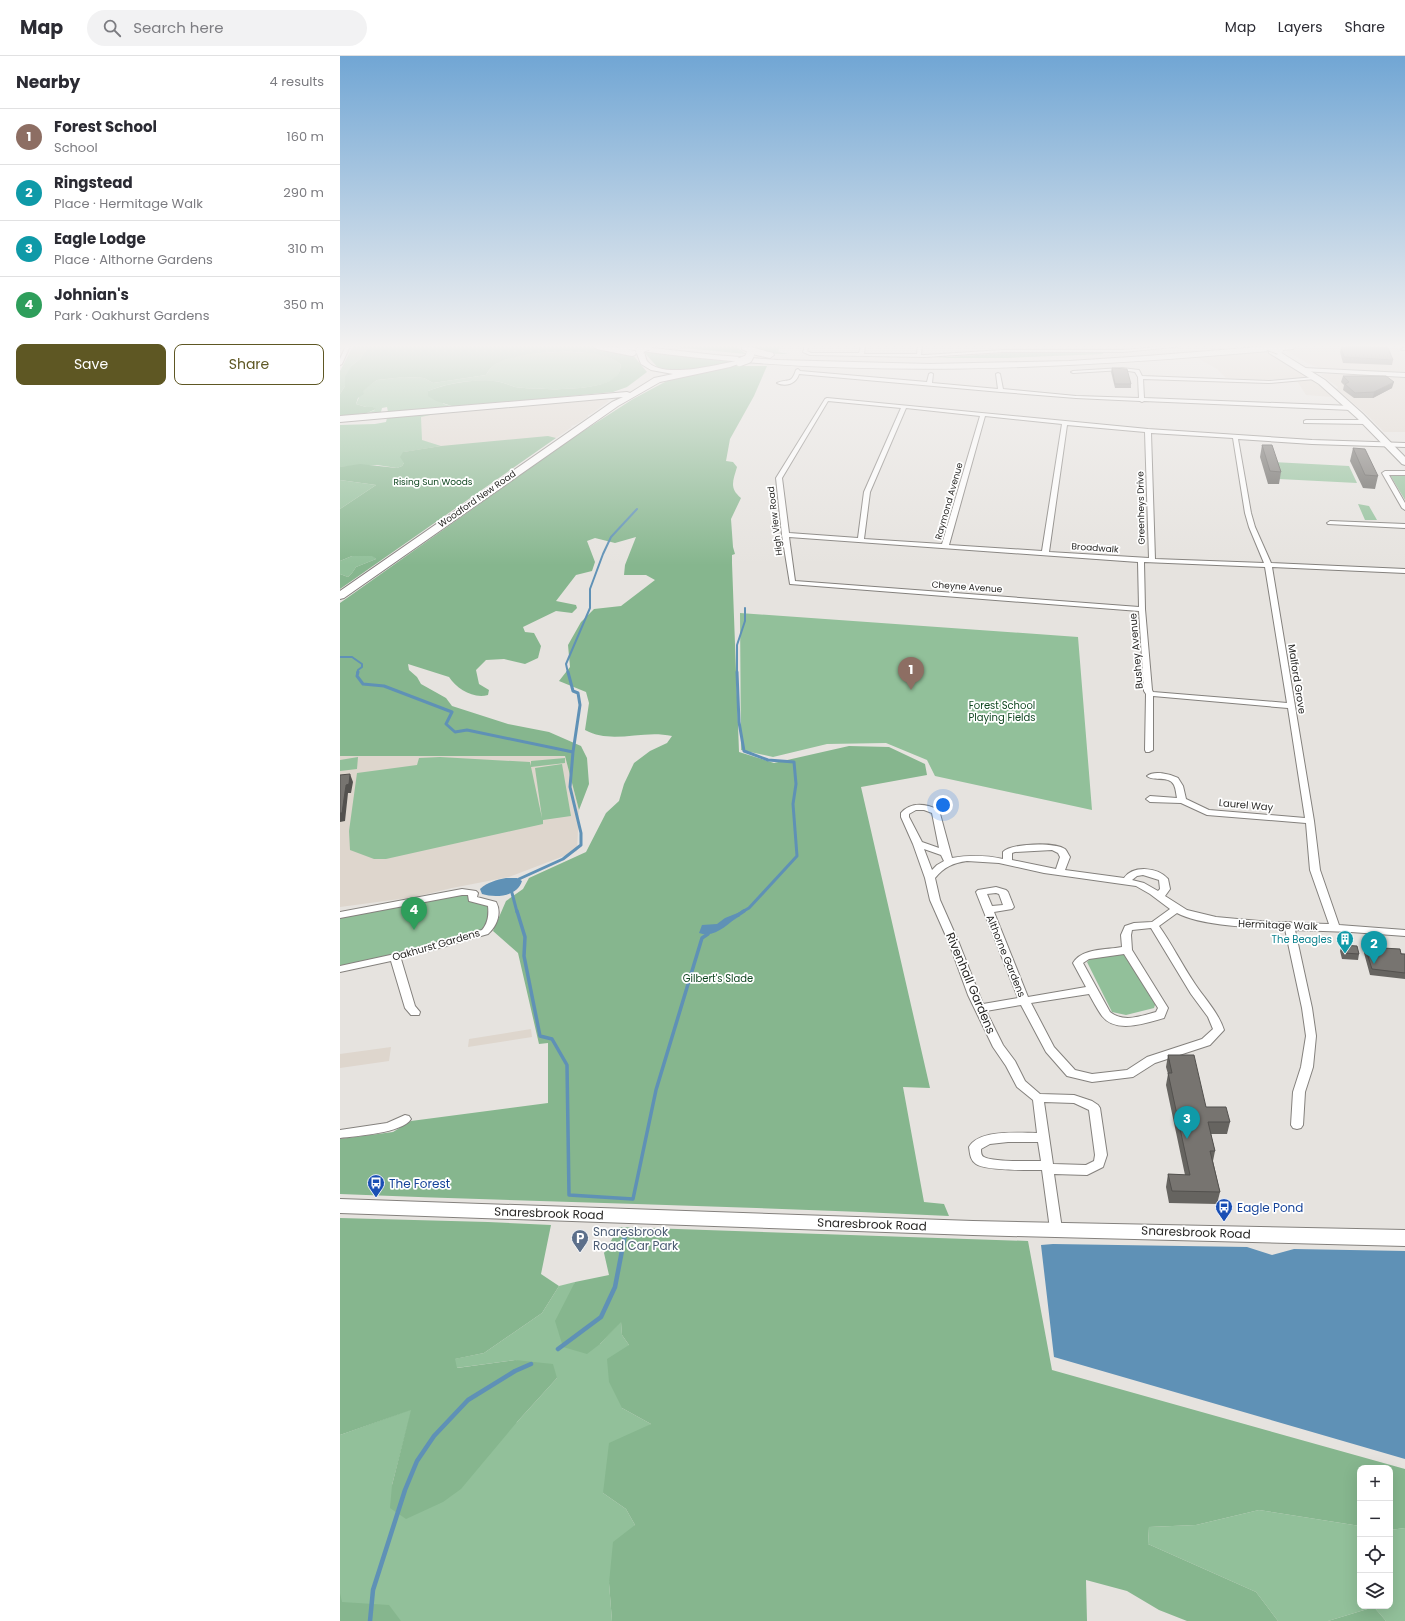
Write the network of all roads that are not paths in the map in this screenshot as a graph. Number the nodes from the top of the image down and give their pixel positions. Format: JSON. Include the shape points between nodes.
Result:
{"nodes":[{"id":1,"x":591,"y":419,"type":"edge"},
{"id":2,"x":814,"y":419,"type":"edge"},
{"id":3,"x":898,"y":419,"type":"edge"},
{"id":4,"x":982,"y":419,"type":"edge"},
{"id":5,"x":1024,"y":419,"type":"edge"},
{"id":6,"x":1363,"y":419,"type":"edge"},
{"id":7,"x":1306,"y":422,"type":"dead end"},
{"id":8,"x":1366,"y":422,"type":"junction"},
{"id":9,"x":1065,"y":423,"type":"junction"},
{"id":10,"x":1148,"y":431,"type":"junction"},
{"id":11,"x":1235,"y":437,"type":"junction"},
{"id":12,"x":1387,"y":445,"type":"junction"},
{"id":13,"x":1405,"y":445,"type":"edge"},
{"id":14,"x":1405,"y":462,"type":"edge"},
{"id":15,"x":1405,"y":473,"type":"edge"},
{"id":16,"x":1405,"y":508,"type":"edge"},
{"id":17,"x":1330,"y":523,"type":"dead end"},
{"id":18,"x":1405,"y":526,"type":"edge"},
{"id":19,"x":785,"y":535,"type":"junction"},
{"id":20,"x":861,"y":540,"type":"junction"},
{"id":21,"x":946,"y":546,"type":"junction"},
{"id":22,"x":1045,"y":554,"type":"junction"},
{"id":23,"x":1141,"y":560,"type":"junction"},
{"id":24,"x":1152,"y":560,"type":"junction"},
{"id":25,"x":1268,"y":565,"type":"junction"},
{"id":26,"x":1405,"y":571,"type":"edge"},
{"id":27,"x":792,"y":583,"type":"joint"},
{"id":28,"x":340,"y":596,"type":"edge"},
{"id":29,"x":1142,"y":610,"type":"junction"},
{"id":30,"x":1151,"y":694,"type":"junction"},
{"id":31,"x":1292,"y":706,"type":"junction"},
{"id":32,"x":1150,"y":750,"type":"dead end"},
{"id":33,"x":1152,"y":776,"type":"dead end"},
{"id":34,"x":1150,"y":799,"type":"dead end"},
{"id":35,"x":1183,"y":801,"type":"junction"},
{"id":36,"x":1310,"y":822,"type":"junction"},
{"id":37,"x":918,"y":844,"type":"junction"},
{"id":38,"x":947,"y":858,"type":"junction"},
{"id":39,"x":1007,"y":861,"type":"junction"},
{"id":40,"x":1059,"y":872,"type":"junction"},
{"id":41,"x":933,"y":874,"type":"junction"},
{"id":42,"x":1126,"y":881,"type":"junction"},
{"id":43,"x":1159,"y":896,"type":"junction"},
{"id":44,"x":1176,"y":909,"type":"junction"},
{"id":45,"x":988,"y":910,"type":"dead end"},
{"id":46,"x":340,"y":915,"type":"edge"},
{"id":47,"x":1154,"y":925,"type":"junction"},
{"id":48,"x":1289,"y":925,"type":"junction"},
{"id":49,"x":1335,"y":927,"type":"junction"},
{"id":50,"x":1405,"y":933,"type":"edge"},
{"id":51,"x":1127,"y":950,"type":"junction"},
{"id":52,"x":394,"y":957,"type":"junction"},
{"id":53,"x":340,"y":969,"type":"edge"},
{"id":54,"x":1092,"y":990,"type":"junction"},
{"id":55,"x":1025,"y":1002,"type":"junction"},
{"id":56,"x":980,"y":1008,"type":"junction"},
{"id":57,"x":415,"y":1012,"type":"dead end"},
{"id":58,"x":1038,"y":1098,"type":"junction"},
{"id":59,"x":405,"y":1119,"type":"dead end"},
{"id":60,"x":1297,"y":1125,"type":"dead end"},
{"id":61,"x":340,"y":1134,"type":"edge"},
{"id":62,"x":1044,"y":1138,"type":"junction"},
{"id":63,"x":1048,"y":1167,"type":"junction"},
{"id":64,"x":340,"y":1206,"type":"edge"},
{"id":65,"x":1056,"y":1229,"type":"junction"},
{"id":66,"x":1405,"y":1238,"type":"edge"}],
"edges":[{"from":1,"to":28,"type":"main road","name":"Woodford New Road"},
{"from":2,"to":19,"type":"street","name":"High View Road","via":[[779,478]]},
{"from":3,"to":20,"type":"street","via":[[867,492]]},
{"from":4,"to":21,"type":"street","name":"Raymond Avenue"},
{"from":5,"to":9,"type":"street"},
{"from":6,"to":8,"type":"main road"},
{"from":7,"to":8,"type":"street"},
{"from":8,"to":12,"type":"main road"},
{"from":9,"to":10,"type":"street"},
{"from":9,"to":22,"type":"street"},
{"from":10,"to":11,"type":"street"},
{"from":10,"to":24,"type":"street","name":"Greenheys Drive"},
{"from":11,"to":12,"type":"street"},
{"from":11,"to":25,"type":"street","name":"Malford Grove","via":[[1248,513]]},
{"from":12,"to":13,"type":"street"},
{"from":12,"to":14,"type":"main road"},
{"from":15,"to":16,"type":"street","via":[[1385,473]]},
{"from":17,"to":18,"type":"street"},
{"from":19,"to":20,"type":"street","name":"Broadwalk"},
{"from":19,"to":27,"type":"street","name":"High View Road"},
{"from":20,"to":21,"type":"street","name":"Broadwalk"},
{"from":21,"to":22,"type":"street","name":"Broadwalk"},
{"from":22,"to":23,"type":"street","name":"Broadwalk"},
{"from":23,"to":24,"type":"street","name":"Broadwalk"},
{"from":23,"to":29,"type":"street","name":"Bushey Avenue"},
{"from":24,"to":25,"type":"street","name":"Broadwalk"},
{"from":25,"to":26,"type":"street","name":"Broadwalk"},
{"from":25,"to":31,"type":"street","name":"Malford Grove"},
{"from":27,"to":29,"type":"street","name":"Cheyne Avenue"},
{"from":29,"to":30,"type":"street","name":"Bushey Avenue","via":[[1148,690]]},
{"from":30,"to":31,"type":"street","name":"Bushey Avenue"},
{"from":30,"to":32,"type":"street"},
{"from":31,"to":36,"type":"street","name":"Malford Grove"},
{"from":33,"to":35,"type":"street","via":[[1177,780]]},
{"from":34,"to":35,"type":"street","name":"Laurel Way"},
{"from":35,"to":36,"type":"street","name":"Laurel Way","via":[[1207,812]]},
{"from":36,"to":49,"type":"street","name":"Malford Grove","via":[[1315,870]]},
{"from":37,"to":38,"type":"street"},
{"from":37,"to":38,"type":"street","name":"Rivenhall Gardens","via":[[905,813],[918,807],[930,808],[936,812]]},
{"from":37,"to":41,"type":"street","name":"Rivenhall Gardens"},
{"from":38,"to":39,"type":"street","name":"Hermitage Walk","via":[[990,858]]},
{"from":38,"to":41,"type":"street","name":"Hermitage Walk"},
{"from":39,"to":40,"type":"street","name":"Hermitage Walk"},
{"from":39,"to":40,"type":"street","via":[[1008,852],[1013,849],[1053,847],[1062,851],[1065,857]]},
{"from":40,"to":42,"type":"street","name":"Hermitage Walk"},
{"from":41,"to":56,"type":"street","name":"Rivenhall Gardens","via":[[935,900]]},
{"from":42,"to":43,"type":"street","name":"Hermitage Walk","via":[[1142,885]]},
{"from":42,"to":43,"type":"street","via":[[1129,876],[1137,873],[1157,875],[1163,879],[1165,889]]},
{"from":43,"to":44,"type":"street","name":"Hermitage Walk"},
{"from":44,"to":47,"type":"street"},
{"from":44,"to":48,"type":"street","name":"Hermitage Walk","via":[[1189,915],[1236,923]]},
{"from":45,"to":55,"type":"street","name":"Althorne Gardens"},
{"from":46,"to":52,"type":"street","name":"Oakhurst Gardens","via":[[462,892],[473,893],[472,899],[493,904],[492,924],[485,932]]},
{"from":47,"to":51,"type":"street","via":[[1128,928]]},
{"from":47,"to":55,"type":"street","name":"Althorne Gardens","via":[[1191,987],[1215,1017],[1219,1030],[1206,1042],[1151,1060],[1129,1074],[1092,1078],[1071,1073],[1050,1049]]},
{"from":48,"to":49,"type":"street","name":"Hermitage Walk"},
{"from":48,"to":60,"type":"street","via":[[1311,1036],[1307,1067],[1299,1092]]},
{"from":49,"to":50,"type":"street","name":"Hermitage Walk"},
{"from":51,"to":54,"type":"street","via":[[1081,958],[1079,966]]},
{"from":51,"to":54,"type":"street","via":[[1163,1008],[1163,1012],[1128,1023],[1112,1020]]},
{"from":52,"to":53,"type":"street","name":"Oakhurst Gardens"},
{"from":52,"to":57,"type":"street","via":[[410,1008]]},
{"from":54,"to":55,"type":"street","name":"Althorne Gardens"},
{"from":55,"to":56,"type":"street","name":"Althorne Gardens"},
{"from":56,"to":58,"type":"street","name":"Rivenhall Gardens","via":[[998,1046],[1021,1084]]},
{"from":58,"to":62,"type":"street"},
{"from":58,"to":63,"type":"street","via":[[1076,1098],[1086,1102],[1094,1108],[1099,1139],[1099,1164],[1087,1170]]},
{"from":59,"to":61,"type":"street","via":[[389,1128]]},
{"from":62,"to":63,"type":"street"},
{"from":62,"to":63,"type":"street","via":[[991,1138],[974,1147],[980,1161]]},
{"from":63,"to":65,"type":"street"},
{"from":64,"to":65,"type":"street","name":"Snaresbrook Road"},
{"from":65,"to":66,"type":"street","name":"Snaresbrook Road"}]}
